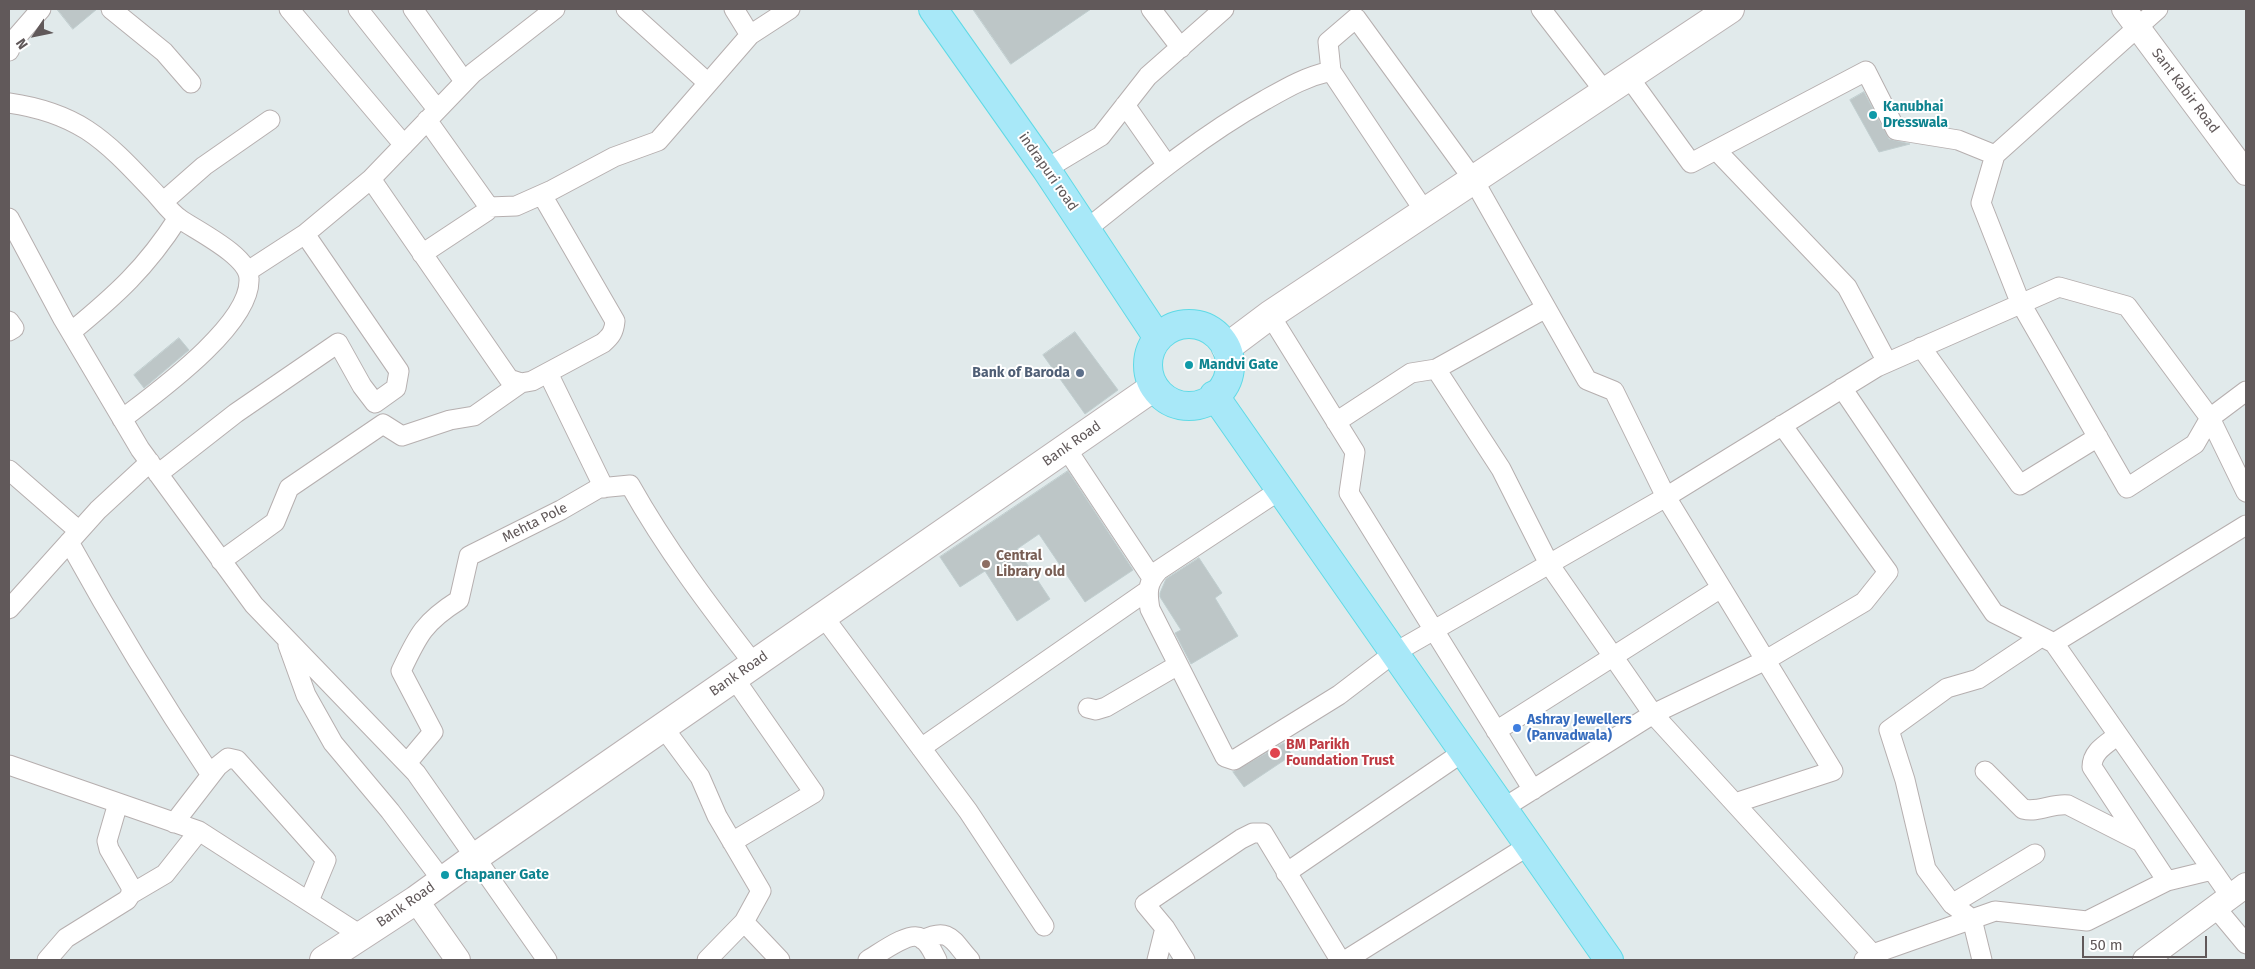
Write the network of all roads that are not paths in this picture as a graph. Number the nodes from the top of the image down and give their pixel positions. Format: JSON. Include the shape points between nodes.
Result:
{"nodes":[{"id":1,"x":41,"y":9,"type":"edge"},
{"id":2,"x":111,"y":9,"type":"edge"},
{"id":3,"x":289,"y":9,"type":"edge"},
{"id":4,"x":358,"y":9,"type":"edge"},
{"id":5,"x":413,"y":9,"type":"edge"},
{"id":6,"x":555,"y":9,"type":"edge"},
{"id":7,"x":626,"y":9,"type":"edge"},
{"id":8,"x":734,"y":9,"type":"edge"},
{"id":9,"x":790,"y":9,"type":"edge"},
{"id":10,"x":933,"y":9,"type":"edge"},
{"id":11,"x":955,"y":9,"type":"edge"},
{"id":12,"x":1152,"y":9,"type":"edge"},
{"id":13,"x":1224,"y":9,"type":"edge"},
{"id":14,"x":1366,"y":9,"type":"edge"},
{"id":15,"x":1540,"y":9,"type":"edge"},
{"id":16,"x":1730,"y":9,"type":"edge"},
{"id":17,"x":2158,"y":9,"type":"edge"},
{"id":18,"x":2130,"y":17,"type":"edge"},
{"id":19,"x":750,"y":35,"type":"junction"},
{"id":20,"x":1181,"y":48,"type":"junction"},
{"id":21,"x":9,"y":51,"type":"edge"},
{"id":22,"x":1331,"y":71,"type":"junction"},
{"id":23,"x":1628,"y":76,"type":"junction"},
{"id":24,"x":464,"y":82,"type":"junction"},
{"id":25,"x":190,"y":83,"type":"dead end"},
{"id":26,"x":708,"y":83,"type":"junction"},
{"id":27,"x":1605,"y":92,"type":"junction"},
{"id":28,"x":9,"y":103,"type":"edge"},
{"id":29,"x":1126,"y":105,"type":"junction"},
{"id":30,"x":432,"y":114,"type":"junction"},
{"id":31,"x":270,"y":120,"type":"dead end"},
{"id":32,"x":404,"y":146,"type":"junction"},
{"id":33,"x":1716,"y":150,"type":"junction"},
{"id":34,"x":1995,"y":155,"type":"junction"},
{"id":35,"x":1053,"y":165,"type":"junction"},
{"id":36,"x":1167,"y":165,"type":"junction"},
{"id":37,"x":2246,"y":173,"type":"edge"},
{"id":38,"x":1477,"y":177,"type":"junction"},
{"id":39,"x":371,"y":179,"type":"junction"},
{"id":40,"x":542,"y":195,"type":"junction"},
{"id":41,"x":163,"y":202,"type":"junction"},
{"id":42,"x":489,"y":207,"type":"junction"},
{"id":43,"x":1425,"y":212,"type":"junction"},
{"id":44,"x":9,"y":218,"type":"edge"},
{"id":45,"x":178,"y":218,"type":"junction"},
{"id":46,"x":1093,"y":224,"type":"junction"},
{"id":47,"x":305,"y":234,"type":"junction"},
{"id":48,"x":422,"y":254,"type":"junction"},
{"id":49,"x":248,"y":271,"type":"junction"},
{"id":50,"x":2020,"y":302,"type":"junction"},
{"id":51,"x":1546,"y":308,"type":"junction"},
{"id":52,"x":1270,"y":315,"type":"junction"},
{"id":53,"x":9,"y":321,"type":"edge"},
{"id":54,"x":9,"y":331,"type":"edge"},
{"id":55,"x":71,"y":332,"type":"junction"},
{"id":56,"x":1164,"y":334,"type":"junction"},
{"id":57,"x":1921,"y":347,"type":"junction"},
{"id":58,"x":1226,"y":348,"type":"junction"},
{"id":59,"x":1887,"y":362,"type":"junction"},
{"id":60,"x":1436,"y":369,"type":"junction"},
{"id":61,"x":548,"y":373,"type":"junction"},
{"id":62,"x":521,"y":383,"type":"junction"},
{"id":63,"x":1154,"y":387,"type":"junction"},
{"id":64,"x":1842,"y":388,"type":"junction"},
{"id":65,"x":2246,"y":392,"type":"edge"},
{"id":66,"x":1214,"y":395,"type":"junction"},
{"id":67,"x":2210,"y":418,"type":"junction"},
{"id":68,"x":122,"y":419,"type":"junction"},
{"id":69,"x":1336,"y":422,"type":"junction"},
{"id":70,"x":1782,"y":425,"type":"junction"},
{"id":71,"x":2098,"y":437,"type":"junction"},
{"id":72,"x":1066,"y":448,"type":"junction"},
{"id":73,"x":154,"y":468,"type":"junction"},
{"id":74,"x":9,"y":470,"type":"edge"},
{"id":75,"x":604,"y":488,"type":"junction"},
{"id":76,"x":1280,"y":490,"type":"junction"},
{"id":77,"x":2246,"y":492,"type":"edge"},
{"id":78,"x":1666,"y":497,"type":"junction"},
{"id":79,"x":2246,"y":525,"type":"edge"},
{"id":80,"x":74,"y":537,"type":"junction"},
{"id":81,"x":221,"y":561,"type":"junction"},
{"id":82,"x":1550,"y":564,"type":"junction"},
{"id":83,"x":1149,"y":585,"type":"junction"},
{"id":84,"x":1722,"y":588,"type":"junction"},
{"id":85,"x":9,"y":609,"type":"edge"},
{"id":86,"x":823,"y":616,"type":"junction"},
{"id":87,"x":1433,"y":631,"type":"junction"},
{"id":88,"x":286,"y":638,"type":"junction"},
{"id":89,"x":2047,"y":640,"type":"junction"},
{"id":90,"x":1394,"y":653,"type":"junction"},
{"id":91,"x":1613,"y":657,"type":"junction"},
{"id":92,"x":1766,"y":660,"type":"junction"},
{"id":93,"x":1178,"y":665,"type":"junction"},
{"id":94,"x":744,"y":671,"type":"junction"},
{"id":95,"x":1088,"y":708,"type":"dead end"},
{"id":96,"x":1653,"y":714,"type":"junction"},
{"id":97,"x":663,"y":727,"type":"junction"},
{"id":98,"x":1496,"y":731,"type":"junction"},
{"id":99,"x":2118,"y":736,"type":"junction"},
{"id":100,"x":921,"y":748,"type":"junction"},
{"id":101,"x":1463,"y":752,"type":"junction"},
{"id":102,"x":407,"y":763,"type":"junction"},
{"id":103,"x":9,"y":765,"type":"edge"},
{"id":104,"x":1985,"y":771,"type":"dead end"},
{"id":105,"x":210,"y":775,"type":"junction"},
{"id":106,"x":1533,"y":790,"type":"junction"},
{"id":107,"x":118,"y":803,"type":"junction"},
{"id":108,"x":1735,"y":803,"type":"junction"},
{"id":109,"x":1502,"y":809,"type":"junction"},
{"id":110,"x":174,"y":823,"type":"junction"},
{"id":111,"x":199,"y":831,"type":"junction"},
{"id":112,"x":732,"y":842,"type":"junction"},
{"id":113,"x":2141,"y":842,"type":"junction"},
{"id":114,"x":1528,"y":846,"type":"junction"},
{"id":115,"x":2035,"y":854,"type":"dead end"},
{"id":116,"x":474,"y":858,"type":"junction"},
{"id":117,"x":2212,"y":870,"type":"junction"},
{"id":118,"x":1286,"y":873,"type":"junction"},
{"id":119,"x":442,"y":880,"type":"junction"},
{"id":120,"x":2167,"y":882,"type":"junction"},
{"id":121,"x":131,"y":894,"type":"junction"},
{"id":122,"x":2231,"y":896,"type":"edge"},
{"id":123,"x":416,"y":900,"type":"junction"},
{"id":124,"x":309,"y":901,"type":"junction"},
{"id":125,"x":1952,"y":904,"type":"junction"},
{"id":126,"x":1972,"y":919,"type":"junction"},
{"id":127,"x":744,"y":922,"type":"junction"},
{"id":128,"x":1044,"y":926,"type":"dead end"},
{"id":129,"x":1165,"y":928,"type":"junction"},
{"id":130,"x":362,"y":936,"type":"junction"},
{"id":131,"x":923,"y":940,"type":"junction"},
{"id":132,"x":2246,"y":944,"type":"edge"},
{"id":133,"x":1872,"y":958,"type":"edge"},
{"id":134,"x":454,"y":959,"type":"edge"},
{"id":135,"x":47,"y":960,"type":"edge"},
{"id":136,"x":324,"y":960,"type":"edge"},
{"id":137,"x":547,"y":960,"type":"edge"},
{"id":138,"x":707,"y":960,"type":"edge"},
{"id":139,"x":780,"y":960,"type":"edge"},
{"id":140,"x":868,"y":960,"type":"edge"},
{"id":141,"x":937,"y":960,"type":"edge"},
{"id":142,"x":970,"y":960,"type":"edge"},
{"id":143,"x":1157,"y":960,"type":"edge"},
{"id":144,"x":1185,"y":960,"type":"edge"},
{"id":145,"x":1340,"y":960,"type":"edge"},
{"id":146,"x":1346,"y":960,"type":"edge"},
{"id":147,"x":1609,"y":960,"type":"edge"},
{"id":148,"x":1982,"y":960,"type":"edge"},
{"id":149,"x":2145,"y":960,"type":"edge"}],
"edges":[{"from":1,"to":21,"type":"street","via":[[14,40]]},
{"from":2,"to":25,"type":"street","via":[[164,52]]},
{"from":3,"to":32,"type":"street"},
{"from":4,"to":30,"type":"street"},
{"from":5,"to":24,"type":"street"},
{"from":6,"to":24,"type":"street"},
{"from":7,"to":26,"type":"street"},
{"from":8,"to":19,"type":"street"},
{"from":9,"to":19,"type":"street"},
{"from":10,"to":35,"type":"main road","name":"indrapuri road"},
{"from":11,"to":35,"type":"main road"},
{"from":12,"to":20,"type":"street"},
{"from":13,"to":20,"type":"street"},
{"from":14,"to":38,"type":"street"},
{"from":15,"to":27,"type":"street"},
{"from":16,"to":23,"type":"main road"},
{"from":17,"to":18,"type":"street"},
{"from":18,"to":34,"type":"street"},
{"from":18,"to":37,"type":"street","name":"Sant Kabir Road"},
{"from":19,"to":26,"type":"street"},
{"from":20,"to":29,"type":"street","via":[[1148,76]]},
{"from":22,"to":36,"type":"street","via":[[1307,77],[1238,115]]},
{"from":22,"to":38,"type":"street","via":[[1328,42],[1356,18]]},
{"from":22,"to":43,"type":"street"},
{"from":23,"to":27,"type":"main road"},
{"from":23,"to":33,"type":"street","via":[[1691,163]]},
{"from":24,"to":30,"type":"street"},
{"from":26,"to":40,"type":"street","via":[[658,140],[614,157]]},
{"from":27,"to":38,"type":"main road"},
{"from":28,"to":41,"type":"street","via":[[52,111],[87,130],[118,155]]},
{"from":29,"to":35,"type":"street","via":[[1101,136]]},
{"from":29,"to":36,"type":"street"},
{"from":30,"to":32,"type":"street"},
{"from":30,"to":42,"type":"street"},
{"from":31,"to":41,"type":"street","via":[[204,166]]},
{"from":32,"to":39,"type":"street"},
{"from":33,"to":34,"type":"street","via":[[1866,71],[1896,130],[1958,140]]},
{"from":33,"to":59,"type":"street","via":[[1847,286]]},
{"from":34,"to":50,"type":"street","via":[[1981,203]]},
{"from":35,"to":46,"type":"main road","name":"indrapuri road"},
{"from":36,"to":46,"type":"street"},
{"from":38,"to":43,"type":"main road"},
{"from":38,"to":51,"type":"street"},
{"from":39,"to":47,"type":"street"},
{"from":39,"to":48,"type":"street"},
{"from":40,"to":42,"type":"street","via":[[516,206]]},
{"from":40,"to":61,"type":"street","via":[[615,321],[611,336],[603,343]]},
{"from":41,"to":45,"type":"street"},
{"from":42,"to":48,"type":"street"},
{"from":43,"to":52,"type":"main road"},
{"from":44,"to":55,"type":"street"},
{"from":45,"to":49,"type":"street","via":[[236,257]]},
{"from":45,"to":55,"type":"street","via":[[139,272]]},
{"from":46,"to":56,"type":"main road","name":"indrapuri road"},
{"from":47,"to":49,"type":"street"},
{"from":47,"to":73,"type":"street","via":[[399,371],[396,388],[375,402],[362,386],[338,343]]},
{"from":48,"to":62,"type":"street","via":[[509,380]]},
{"from":49,"to":68,"type":"street","via":[[247,294],[233,318],[182,372]]},
{"from":50,"to":57,"type":"street"},
{"from":50,"to":67,"type":"street","via":[[2059,287],[2127,306]]},
{"from":50,"to":71,"type":"street"},
{"from":51,"to":60,"type":"street"},
{"from":51,"to":78,"type":"street","via":[[1587,380],[1614,391]]},
{"from":52,"to":58,"type":"main road"},
{"from":52,"to":69,"type":"street"},
{"from":53,"to":54,"type":"street","via":[[14,328]]},
{"from":55,"to":68,"type":"street"},
{"from":56,"to":58,"type":"main road","via":[[1179,325],[1201,325],[1211,330]]},
{"from":56,"to":63,"type":"main road","via":[[1152,344],[1148,361],[1148,374]]},
{"from":57,"to":59,"type":"street"},
{"from":57,"to":71,"type":"street","via":[[2020,485]]},
{"from":58,"to":66,"type":"main road","via":[[1230,358],[1227,382]]},
{"from":59,"to":64,"type":"street"},
{"from":60,"to":69,"type":"street","via":[[1411,373]]},
{"from":60,"to":82,"type":"street","via":[[1501,469]]},
{"from":61,"to":62,"type":"street"},
{"from":61,"to":75,"type":"street"},
{"from":62,"to":81,"type":"street","via":[[474,416],[450,420],[402,436],[383,424],[289,488],[274,522]]},
{"from":63,"to":66,"type":"main road","via":[[1162,397],[1186,406],[1199,406]]},
{"from":63,"to":72,"type":"main road","name":"Bank Road"},
{"from":64,"to":70,"type":"street"},
{"from":64,"to":89,"type":"street","via":[[1994,612]]},
{"from":65,"to":67,"type":"street"},
{"from":66,"to":76,"type":"main road"},
{"from":67,"to":71,"type":"street","via":[[2195,444],[2127,488]]},
{"from":67,"to":77,"type":"street"},
{"from":68,"to":73,"type":"street"},
{"from":69,"to":87,"type":"street","via":[[1355,452],[1349,493]]},
{"from":70,"to":78,"type":"street"},
{"from":70,"to":92,"type":"street","via":[[1888,572],[1864,602]]},
{"from":72,"to":83,"type":"street"},
{"from":72,"to":86,"type":"main road","name":"Bank Road"},
{"from":73,"to":80,"type":"street"},
{"from":73,"to":81,"type":"street"},
{"from":74,"to":80,"type":"street"},
{"from":75,"to":94,"type":"street","name":"Mehta Pole","via":[[630,485],[658,534],[707,604]]},
{"from":75,"to":102,"type":"street","name":"Mehta Pole","via":[[469,556],[459,600],[436,615],[418,635],[401,672],[433,732]]},
{"from":76,"to":83,"type":"street","via":[[1159,570]]},
{"from":76,"to":90,"type":"main road"},
{"from":78,"to":82,"type":"street"},
{"from":78,"to":84,"type":"street"},
{"from":79,"to":89,"type":"street"},
{"from":80,"to":85,"type":"street"},
{"from":80,"to":105,"type":"street","via":[[119,631]]},
{"from":81,"to":88,"type":"street","via":[[254,605]]},
{"from":82,"to":87,"type":"street"},
{"from":82,"to":91,"type":"street"},
{"from":83,"to":93,"type":"street","via":[[1150,609]]},
{"from":83,"to":100,"type":"street"},
{"from":84,"to":91,"type":"street"},
{"from":84,"to":92,"type":"street"},
{"from":86,"to":94,"type":"main road","name":"Bank Road"},
{"from":86,"to":100,"type":"street"},
{"from":87,"to":90,"type":"street"},
{"from":87,"to":98,"type":"street"},
{"from":88,"to":102,"type":"street"},
{"from":88,"to":119,"type":"street","via":[[306,695],[333,743]]},
{"from":89,"to":99,"type":"street"},
{"from":89,"to":125,"type":"street","via":[[1978,679],[1946,688],[1890,730],[1926,869]]},
{"from":90,"to":93,"type":"street","via":[[1339,695],[1234,760],[1225,757]]},
{"from":90,"to":101,"type":"main road"},
{"from":91,"to":96,"type":"street"},
{"from":91,"to":98,"type":"street"},
{"from":92,"to":96,"type":"street"},
{"from":92,"to":108,"type":"street","via":[[1833,771]]},
{"from":93,"to":95,"type":"street","via":[[1106,707]]},
{"from":94,"to":97,"type":"main road","name":"Bank Road"},
{"from":94,"to":112,"type":"street","via":[[814,793]]},
{"from":96,"to":106,"type":"street"},
{"from":96,"to":108,"type":"street"},
{"from":97,"to":112,"type":"street","via":[[700,777]]},
{"from":97,"to":116,"type":"main road","name":"Bank Road"},
{"from":98,"to":106,"type":"street"},
{"from":99,"to":113,"type":"street","via":[[2098,751],[2092,767]]},
{"from":99,"to":117,"type":"street"},
{"from":100,"to":128,"type":"street","via":[[968,811]]},
{"from":101,"to":109,"type":"main road"},
{"from":101,"to":118,"type":"street"},
{"from":102,"to":116,"type":"street"},
{"from":103,"to":107,"type":"street"},
{"from":104,"to":113,"type":"street","via":[[2024,809],[2068,805]]},
{"from":105,"to":110,"type":"street"},
{"from":105,"to":124,"type":"street","via":[[228,758],[236,760],[321,852],[326,860],[325,866]]},
{"from":106,"to":109,"type":"street"},
{"from":107,"to":110,"type":"street"},
{"from":107,"to":121,"type":"street","via":[[107,841]]},
{"from":108,"to":133,"type":"street"},
{"from":109,"to":114,"type":"main road"},
{"from":110,"to":111,"type":"street"},
{"from":111,"to":121,"type":"street","via":[[165,874]]},
{"from":111,"to":124,"type":"street"},
{"from":112,"to":127,"type":"street","via":[[761,891]]},
{"from":113,"to":120,"type":"street"},
{"from":114,"to":146,"type":"street"},
{"from":114,"to":147,"type":"main road"},
{"from":115,"to":125,"type":"street"},
{"from":116,"to":119,"type":"main road","name":"Bank Road"},
{"from":116,"to":137,"type":"street"},
{"from":117,"to":120,"type":"street"},
{"from":117,"to":122,"type":"street"},
{"from":118,"to":129,"type":"street","via":[[1263,833],[1253,833],[1144,904]]},
{"from":118,"to":145,"type":"street"},
{"from":119,"to":123,"type":"main road","name":"Bank Road"},
{"from":120,"to":126,"type":"street","via":[[2087,921],[1995,910]]},
{"from":121,"to":135,"type":"street","via":[[127,900],[66,938]]},
{"from":122,"to":132,"type":"street"},
{"from":122,"to":149,"type":"street"},
{"from":123,"to":130,"type":"main road","name":"Bank Road"},
{"from":123,"to":134,"type":"street"},
{"from":124,"to":130,"type":"street"},
{"from":125,"to":126,"type":"street"},
{"from":126,"to":133,"type":"street"},
{"from":126,"to":148,"type":"street"},
{"from":127,"to":138,"type":"street"},
{"from":127,"to":139,"type":"street"},
{"from":129,"to":143,"type":"street"},
{"from":129,"to":144,"type":"street"},
{"from":130,"to":136,"type":"main road","name":"Bank Road"},
{"from":131,"to":140,"type":"street","via":[[908,936]]},
{"from":131,"to":141,"type":"street"},
{"from":131,"to":142,"type":"street","via":[[936,933],[946,934]]}]}
